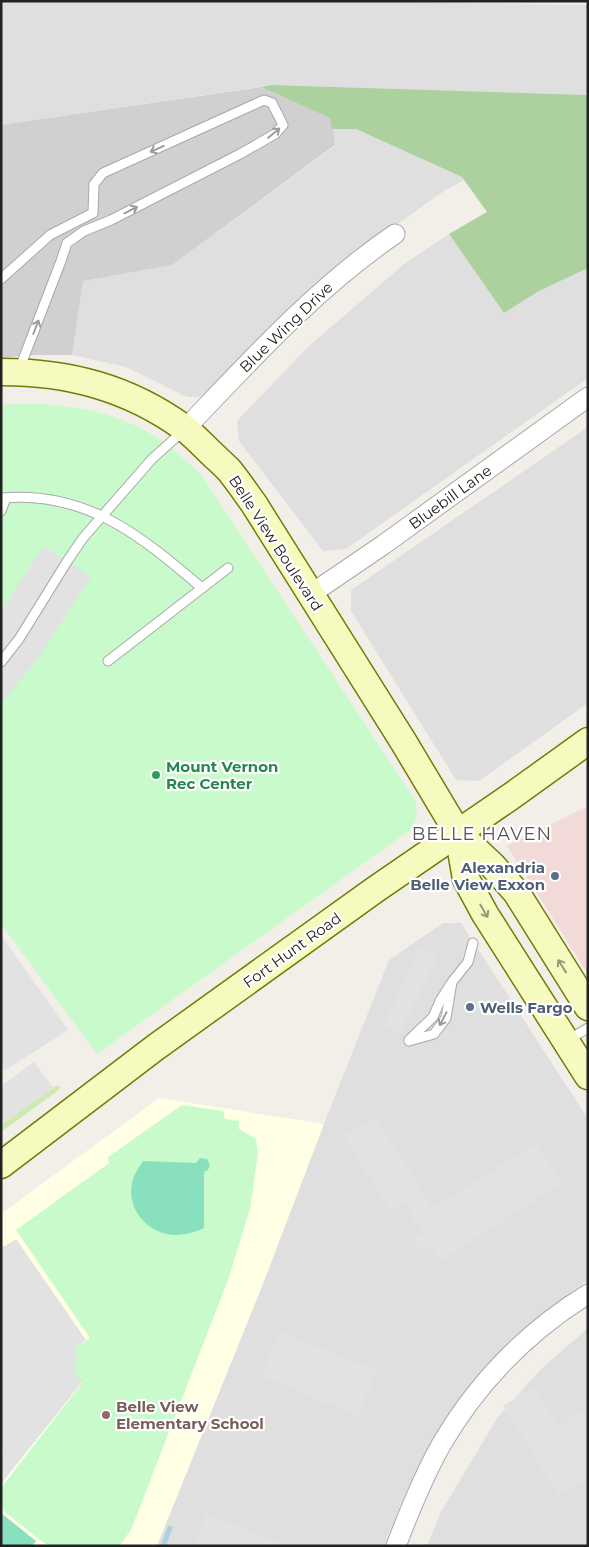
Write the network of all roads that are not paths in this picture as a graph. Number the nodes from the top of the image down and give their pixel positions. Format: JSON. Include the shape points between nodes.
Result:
{"nodes":[{"id":1,"x":395,"y":234,"type":"dead end"},
{"id":2,"x":1,"y":279,"type":"edge"},
{"id":3,"x":10,"y":372,"type":"edge"},
{"id":4,"x":588,"y":397,"type":"edge"},
{"id":5,"x":185,"y":429,"type":"junction"},
{"id":6,"x":4,"y":498,"type":"edge"},
{"id":7,"x":1,"y":510,"type":"edge"},
{"id":8,"x":102,"y":516,"type":"junction"},
{"id":9,"x":228,"y":568,"type":"dead end"},
{"id":10,"x":202,"y":588,"type":"junction"},
{"id":11,"x":310,"y":594,"type":"junction"},
{"id":12,"x":108,"y":661,"type":"dead end"},
{"id":13,"x":1,"y":662,"type":"edge"},
{"id":14,"x":588,"y":741,"type":"edge"},
{"id":15,"x":458,"y":833,"type":"junction"},
{"id":16,"x":473,"y":943,"type":"dead end"},
{"id":17,"x":588,"y":1007,"type":"edge"},
{"id":18,"x":588,"y":1028,"type":"edge"},
{"id":19,"x":409,"y":1041,"type":"dead end"},
{"id":20,"x":566,"y":1042,"type":"junction"},
{"id":21,"x":588,"y":1076,"type":"edge"},
{"id":22,"x":1,"y":1165,"type":"edge"},
{"id":23,"x":588,"y":1294,"type":"edge"},
{"id":24,"x":396,"y":1546,"type":"edge"}],
"edges":[{"from":1,"to":5,"type":"street","name":"Blue Wing Drive","via":[[336,279],[268,341]]},
{"from":3,"to":2,"type":"lane","one_way":true,"via":[[67,243],[84,231],[275,134],[283,125],[272,103],[264,100],[103,173],[94,184],[93,213],[50,235]]},
{"from":3,"to":5,"type":"main road","name":"Belle View Boulevard","via":[[56,375],[102,386],[142,402]]},
{"from":4,"to":11,"type":"street","name":"Bluebill Lane"},
{"from":5,"to":8,"type":"lane","via":[[152,459]]},
{"from":5,"to":11,"type":"main road","name":"Belle View Boulevard","via":[[228,470],[254,504]]},
{"from":6,"to":7,"type":"lane"},
{"from":6,"to":8,"type":"lane","via":[[53,499]]},
{"from":8,"to":10,"type":"lane","via":[[134,534]]},
{"from":8,"to":13,"type":"lane","via":[[68,560]]},
{"from":9,"to":10,"type":"lane"},
{"from":10,"to":12,"type":"lane"},
{"from":11,"to":15,"type":"main road","name":"Belle View Boulevard"},
{"from":14,"to":15,"type":"main road","name":"Fort Hunt Road"},
{"from":17,"to":15,"type":"main road","name":"Belle View Boulevard","one_way":true,"via":[[516,892]]},
{"from":15,"to":20,"type":"main road","name":"Belle View Boulevard","one_way":true,"via":[[468,883]]},
{"from":15,"to":22,"type":"main road","name":"Fort Hunt Road","via":[[163,1042]]},
{"from":16,"to":19,"type":"lane","one_way":true,"via":[[468,962],[452,982],[446,1018],[434,1034]]},
{"from":18,"to":20,"type":"lane"},
{"from":20,"to":21,"type":"main road","name":"Belle View Boulevard"},
{"from":23,"to":24,"type":"street","via":[[558,1313],[514,1350],[469,1403],[441,1445]]}]}
